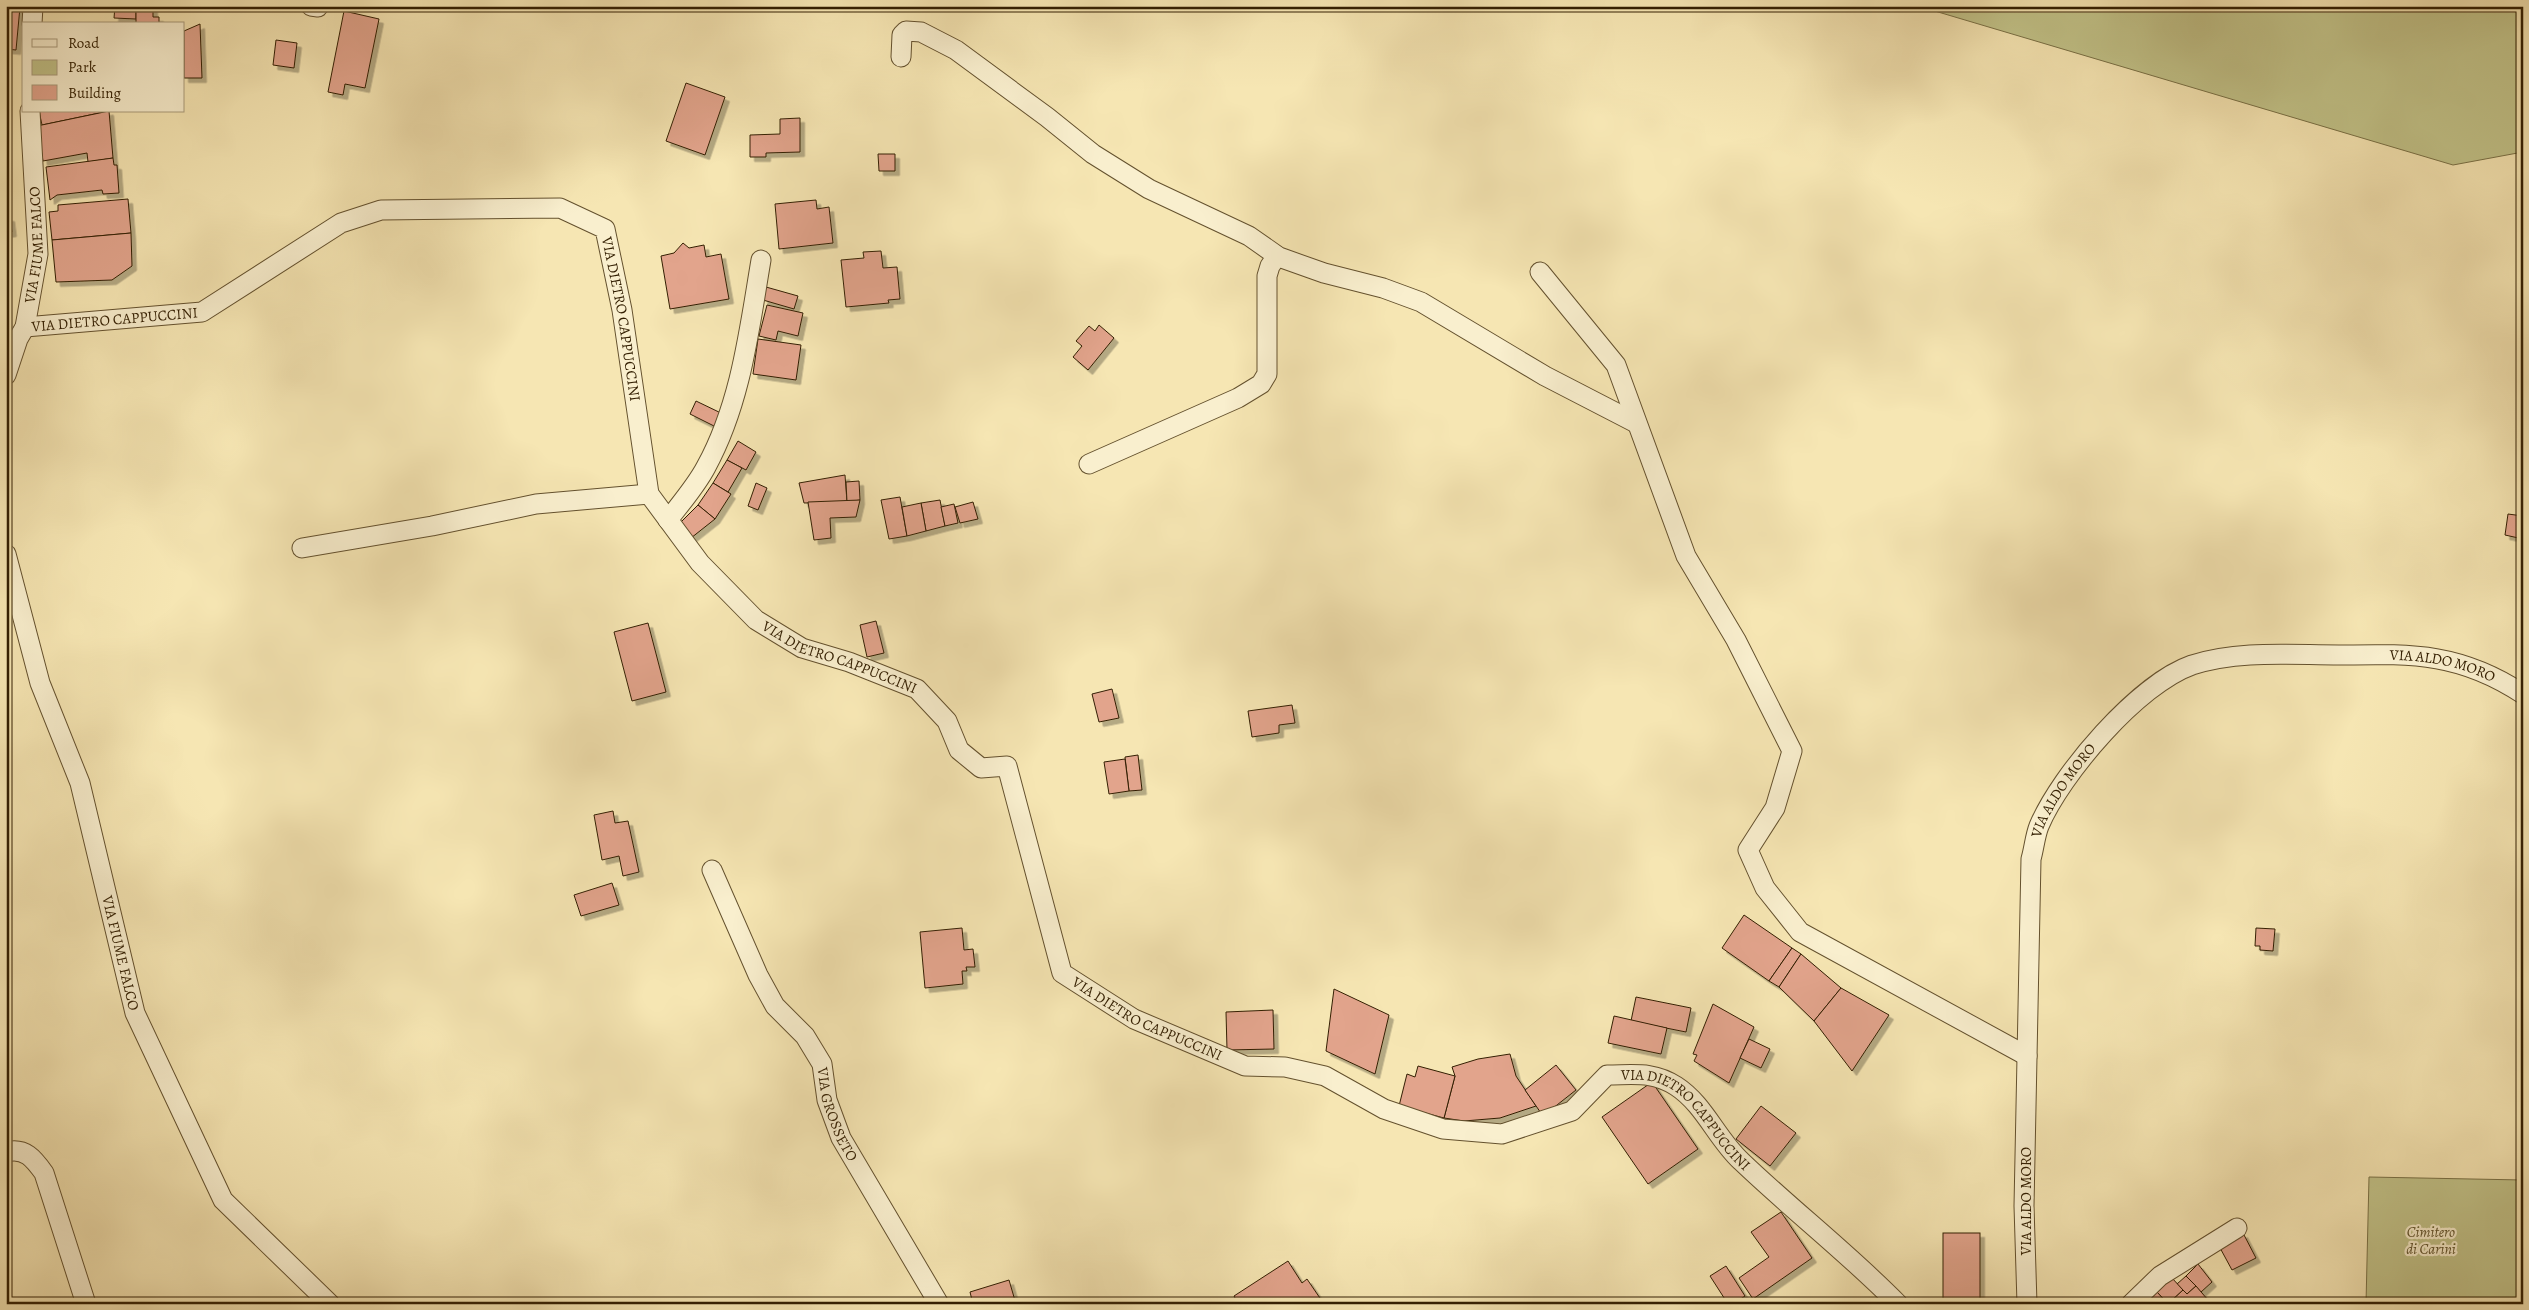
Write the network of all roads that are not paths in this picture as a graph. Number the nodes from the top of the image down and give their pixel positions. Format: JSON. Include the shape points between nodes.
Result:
{"nodes":[{"id":1,"x":33,"y":6,"type":"edge"},
{"id":2,"x":32,"y":22,"type":"edge"},
{"id":3,"x":901,"y":57,"type":"dead end"},
{"id":4,"x":30,"y":112,"type":"edge"},
{"id":5,"x":1277,"y":256,"type":"junction"},
{"id":6,"x":761,"y":260,"type":"dead end"},
{"id":7,"x":1540,"y":272,"type":"dead end"},
{"id":8,"x":24,"y":327,"type":"junction"},
{"id":9,"x":6,"y":375,"type":"edge"},
{"id":10,"x":1636,"y":423,"type":"junction"},
{"id":11,"x":1088,"y":464,"type":"dead end"},
{"id":12,"x":649,"y":494,"type":"junction"},
{"id":13,"x":668,"y":520,"type":"junction"},
{"id":14,"x":302,"y":548,"type":"dead end"},
{"id":15,"x":6,"y":554,"type":"edge"},
{"id":16,"x":2523,"y":694,"type":"edge"},
{"id":17,"x":712,"y":870,"type":"dead end"},
{"id":18,"x":2027,"y":1056,"type":"junction"},
{"id":19,"x":6,"y":1152,"type":"edge"},
{"id":20,"x":2237,"y":1228,"type":"dead end"},
{"id":21,"x":86,"y":1304,"type":"edge"},
{"id":22,"x":330,"y":1304,"type":"edge"},
{"id":23,"x":939,"y":1304,"type":"edge"},
{"id":24,"x":1898,"y":1304,"type":"edge"},
{"id":25,"x":2027,"y":1304,"type":"edge"},
{"id":26,"x":2131,"y":1304,"type":"edge"}],
"edges":[{"from":1,"to":2,"type":"street"},
{"from":3,"to":5,"type":"street","via":[[902,35],[906,30],[930,36],[956,50],[1093,154],[1149,189],[1249,236]]},
{"from":4,"to":8,"type":"street","name":"VIA FIUME FALCO","via":[[38,254]]},
{"from":5,"to":10,"type":"street","via":[[1421,302],[1545,376]]},
{"from":5,"to":11,"type":"street","via":[[1267,276],[1267,374],[1261,384],[1238,398]]},
{"from":6,"to":13,"type":"street","via":[[742,370],[725,427],[706,468]]},
{"from":7,"to":10,"type":"street","via":[[1616,364]]},
{"from":8,"to":9,"type":"street","name":"VIA FIUME FALCO"},
{"from":8,"to":12,"type":"street","name":"VIA DIETRO CAPPUCCINI","via":[[202,312],[341,223],[381,210],[560,208],[605,229],[622,310]]},
{"from":10,"to":18,"type":"street","via":[[1686,556],[1736,640],[1792,751],[1775,808],[1748,850],[1765,888],[1800,932]]},
{"from":12,"to":13,"type":"street","name":"VIA DIETRO CAPPUCCINI"},
{"from":12,"to":14,"type":"street","via":[[536,504]]},
{"from":13,"to":24,"type":"street","name":"VIA DIETRO CAPPUCCINI","via":[[700,563],[756,620],[802,648],[849,662],[917,689],[947,721],[959,750],[981,768],[1008,766],[1062,973],[1134,1020],[1245,1066],[1285,1067],[1325,1076],[1384,1110],[1443,1129],[1502,1134],[1572,1111],[1607,1075],[1656,1075],[1678,1087],[1739,1160],[1872,1277]]},
{"from":15,"to":22,"type":"street","name":"VIA FIUME FALCO","via":[[40,682],[80,783],[135,1012],[223,1200]]},
{"from":16,"to":18,"type":"street","name":"VIA ALDO MORO","via":[[2478,668],[2448,660],[2386,654],[2235,656],[2192,666],[2164,679],[2137,698],[2083,758],[2039,827],[2031,859]]},
{"from":17,"to":23,"type":"street","name":"VIA GROSSETO","via":[[758,976],[775,1006],[805,1036],[822,1064],[827,1100],[841,1138]]},
{"from":18,"to":25,"type":"street","name":"VIA ALDO MORO","via":[[2024,1206]]},
{"from":19,"to":21,"type":"street","via":[[14,1150],[30,1155],[44,1173]]},
{"from":20,"to":26,"type":"street","via":[[2160,1276]]}]}
